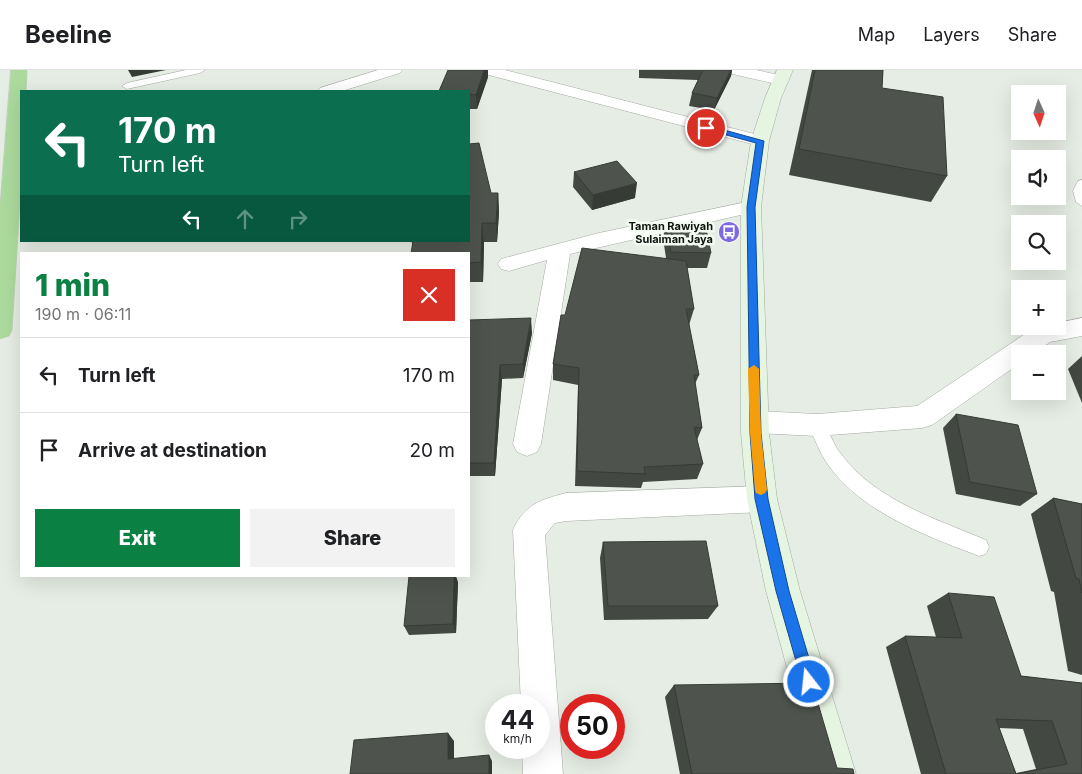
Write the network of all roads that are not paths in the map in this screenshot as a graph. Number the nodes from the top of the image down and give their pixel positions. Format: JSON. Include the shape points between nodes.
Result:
{"nodes":[{"id":1,"x":20,"y":70,"type":"edge"},
{"id":2,"x":200,"y":70,"type":"edge"},
{"id":3,"x":394,"y":70,"type":"edge"},
{"id":4,"x":487,"y":70,"type":"edge"},
{"id":5,"x":543,"y":70,"type":"edge"},
{"id":6,"x":734,"y":70,"type":"edge"},
{"id":7,"x":783,"y":75,"type":"edge"},
{"id":8,"x":118,"y":90,"type":"edge"},
{"id":9,"x":329,"y":90,"type":"edge"},
{"id":10,"x":562,"y":91,"type":"junction"},
{"id":11,"x":760,"y":141,"type":"junction"},
{"id":12,"x":20,"y":180,"type":"edge"},
{"id":13,"x":1082,"y":184,"type":"edge"},
{"id":14,"x":12,"y":198,"type":"junction"},
{"id":15,"x":1082,"y":202,"type":"edge"},
{"id":16,"x":751,"y":207,"type":"junction"},
{"id":17,"x":560,"y":249,"type":"junction"},
{"id":18,"x":509,"y":264,"type":"dead end"},
{"id":19,"x":1082,"y":326,"type":"edge"},
{"id":20,"x":0,"y":330,"type":"edge"},
{"id":21,"x":756,"y":422,"type":"junction"},
{"id":22,"x":817,"y":425,"type":"junction"},
{"id":23,"x":527,"y":444,"type":"dead end"},
{"id":24,"x":762,"y":499,"type":"junction"},
{"id":25,"x":979,"y":547,"type":"dead end"},
{"id":26,"x":543,"y":774,"type":"edge"},
{"id":27,"x":836,"y":774,"type":"edge"}],
"edges":[{"from":1,"to":14,"type":"highway"},
{"from":2,"to":8,"type":"lane","via":[[126,82]]},
{"from":3,"to":9,"type":"street"},
{"from":4,"to":10,"type":"street"},
{"from":5,"to":10,"type":"street","via":[[565,82]]},
{"from":6,"to":7,"type":"street"},
{"from":7,"to":11,"type":"main road"},
{"from":10,"to":11,"type":"street"},
{"from":11,"to":16,"type":"main road"},
{"from":12,"to":14,"type":"lane"},
{"from":13,"to":15,"type":"lane","via":[[1079,191]]},
{"from":14,"to":20,"type":"highway"},
{"from":16,"to":17,"type":"street","via":[[662,224]]},
{"from":16,"to":21,"type":"main road"},
{"from":17,"to":18,"type":"street"},
{"from":17,"to":23,"type":"street"},
{"from":19,"to":22,"type":"street","via":[[1043,334],[922,417]]},
{"from":21,"to":22,"type":"street"},
{"from":21,"to":24,"type":"main road"},
{"from":22,"to":25,"type":"lane","via":[[836,462],[867,493]]},
{"from":24,"to":26,"type":"street","via":[[566,507],[546,512],[529,530]]},
{"from":24,"to":27,"type":"main road","via":[[782,591]]}]}
